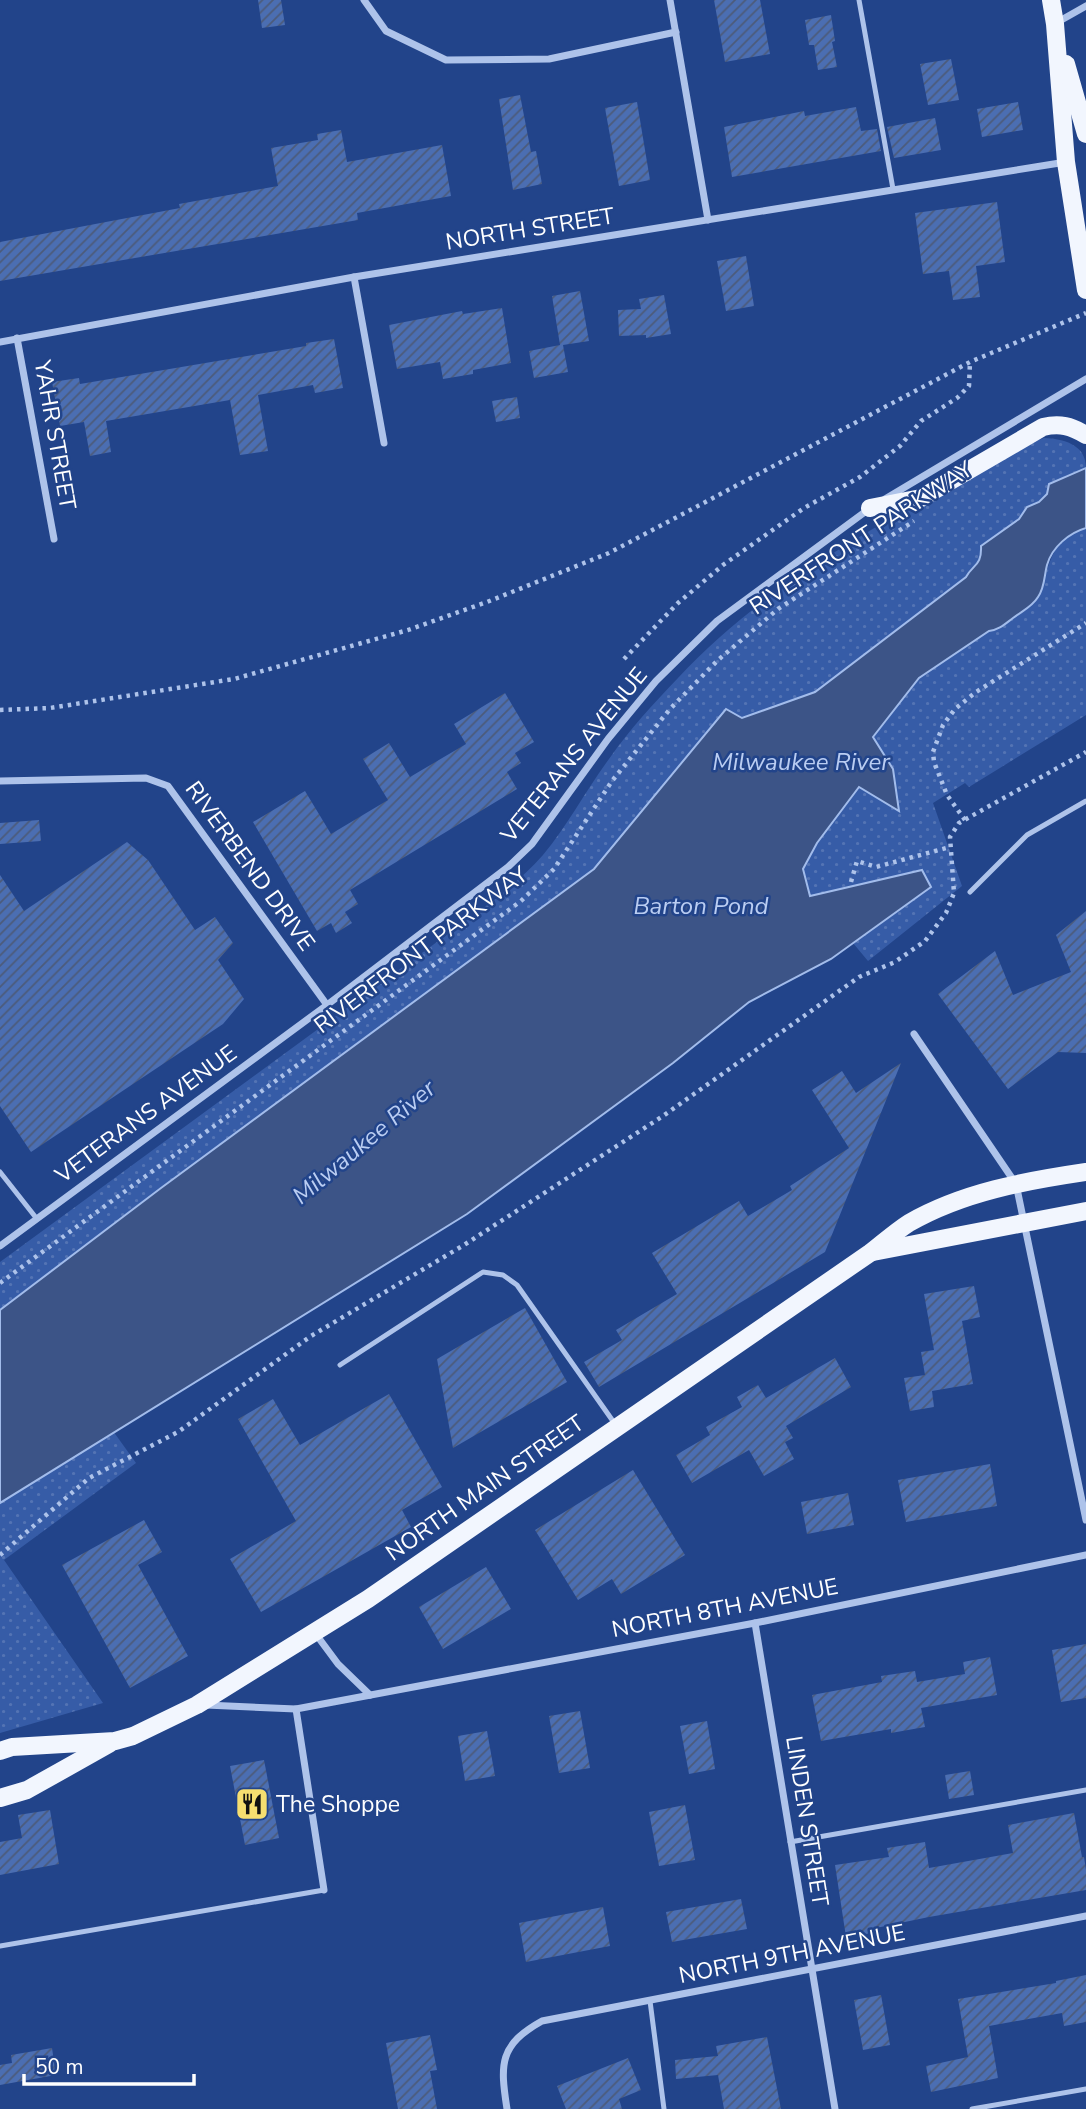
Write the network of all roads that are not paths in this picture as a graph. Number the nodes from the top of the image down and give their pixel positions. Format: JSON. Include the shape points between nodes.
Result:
{"nodes":[{"id":1,"x":364,"y":0,"type":"edge"},
{"id":2,"x":670,"y":0,"type":"edge"},
{"id":3,"x":859,"y":0,"type":"edge"},
{"id":4,"x":1051,"y":0,"type":"edge"},
{"id":5,"x":1086,"y":6,"type":"edge"},
{"id":6,"x":1055,"y":24,"type":"junction"},
{"id":7,"x":676,"y":32,"type":"junction"},
{"id":8,"x":1086,"y":134,"type":"edge"},
{"id":9,"x":1066,"y":162,"type":"junction"},
{"id":10,"x":892,"y":189,"type":"junction"},
{"id":11,"x":708,"y":220,"type":"junction"},
{"id":12,"x":354,"y":277,"type":"junction"},
{"id":13,"x":1086,"y":290,"type":"edge"},
{"id":14,"x":18,"y":338,"type":"junction"},
{"id":15,"x":0,"y":342,"type":"edge"},
{"id":16,"x":1086,"y":379,"type":"edge"},
{"id":17,"x":1086,"y":435,"type":"edge"},
{"id":18,"x":384,"y":443,"type":"dead end"},
{"id":19,"x":870,"y":508,"type":"junction"},
{"id":20,"x":54,"y":539,"type":"dead end"},
{"id":21,"x":0,"y":781,"type":"edge"},
{"id":22,"x":1086,"y":801,"type":"edge"},
{"id":23,"x":970,"y":892,"type":"dead end"},
{"id":24,"x":327,"y":1005,"type":"junction"},
{"id":25,"x":914,"y":1034,"type":"dead end"},
{"id":26,"x":0,"y":1172,"type":"edge"},
{"id":27,"x":1086,"y":1172,"type":"edge"},
{"id":28,"x":1016,"y":1184,"type":"junction"},
{"id":29,"x":1086,"y":1211,"type":"edge"},
{"id":30,"x":37,"y":1219,"type":"junction"},
{"id":31,"x":1023,"y":1222,"type":"junction"},
{"id":32,"x":0,"y":1246,"type":"edge"},
{"id":33,"x":870,"y":1253,"type":"junction"},
{"id":34,"x":340,"y":1365,"type":"dead end"},
{"id":35,"x":616,"y":1427,"type":"junction"},
{"id":36,"x":1086,"y":1520,"type":"edge"},
{"id":37,"x":1086,"y":1555,"type":"edge"},
{"id":38,"x":755,"y":1623,"type":"junction"},
{"id":39,"x":315,"y":1633,"type":"junction"},
{"id":40,"x":370,"y":1695,"type":"junction"},
{"id":41,"x":197,"y":1705,"type":"junction"},
{"id":42,"x":296,"y":1709,"type":"junction"},
{"id":43,"x":115,"y":1741,"type":"junction"},
{"id":44,"x":0,"y":1751,"type":"edge"},
{"id":45,"x":1086,"y":1790,"type":"edge"},
{"id":46,"x":0,"y":1797,"type":"edge"},
{"id":47,"x":790,"y":1842,"type":"junction"},
{"id":48,"x":324,"y":1890,"type":"joint"},
{"id":49,"x":1086,"y":1916,"type":"edge"},
{"id":50,"x":0,"y":1946,"type":"edge"},
{"id":51,"x":811,"y":1970,"type":"junction"},
{"id":52,"x":650,"y":2001,"type":"junction"},
{"id":53,"x":1086,"y":2089,"type":"edge"},
{"id":54,"x":507,"y":2109,"type":"edge"},
{"id":55,"x":664,"y":2109,"type":"edge"},
{"id":56,"x":835,"y":2109,"type":"edge"},
{"id":57,"x":972,"y":2109,"type":"edge"}],
"edges":[{"from":1,"to":7,"type":"street","via":[[386,31],[446,60],[550,59]]},
{"from":2,"to":7,"type":"street"},
{"from":3,"to":10,"type":"lane"},
{"from":4,"to":6,"type":"main road"},
{"from":5,"to":6,"type":"street"},
{"from":6,"to":8,"type":"main road"},
{"from":6,"to":9,"type":"main road"},
{"from":7,"to":11,"type":"street"},
{"from":9,"to":10,"type":"street","name":"NORTH STREET"},
{"from":9,"to":13,"type":"main road"},
{"from":10,"to":11,"type":"street","name":"NORTH STREET"},
{"from":11,"to":12,"type":"street","name":"NORTH STREET"},
{"from":12,"to":14,"type":"street","name":"NORTH STREET"},
{"from":12,"to":18,"type":"street"},
{"from":14,"to":15,"type":"street","name":"NORTH STREET"},
{"from":14,"to":20,"type":"street","name":"YAHR STREET"},
{"from":16,"to":19,"type":"street","name":"VETERANS AVENUE"},
{"from":17,"to":19,"type":"main road","via":[[1069,426],[1044,427],[920,498]]},
{"from":19,"to":24,"type":"street","name":"VETERANS AVENUE","via":[[717,621],[673,664],[608,739],[532,844],[508,867]]},
{"from":21,"to":24,"type":"street","name":"RIVERBEND DRIVE","via":[[146,778],[168,786]]},
{"from":22,"to":23,"type":"lane","via":[[1027,835]]},
{"from":24,"to":30,"type":"street","name":"VETERANS AVENUE"},
{"from":25,"to":28,"type":"street"},
{"from":26,"to":30,"type":"lane"},
{"from":27,"to":28,"type":"main road","name":"NORTH MAIN STREET"},
{"from":28,"to":31,"type":"street"},
{"from":28,"to":33,"type":"main road","name":"NORTH MAIN STREET","via":[[959,1200],[908,1224]]},
{"from":29,"to":31,"type":"main road","name":"NORTH MAIN STREET"},
{"from":30,"to":32,"type":"street","name":"VETERANS AVENUE"},
{"from":31,"to":33,"type":"main road","name":"NORTH MAIN STREET"},
{"from":31,"to":36,"type":"street"},
{"from":33,"to":35,"type":"main road","name":"NORTH MAIN STREET"},
{"from":34,"to":35,"type":"lane","via":[[483,1272],[503,1275],[517,1285]]},
{"from":35,"to":39,"type":"main road","name":"NORTH MAIN STREET"},
{"from":37,"to":38,"type":"street","name":"NORTH 8TH AVENUE"},
{"from":38,"to":40,"type":"street","name":"NORTH 8TH AVENUE"},
{"from":38,"to":47,"type":"street","name":"LINDEN STREET"},
{"from":39,"to":40,"type":"street"},
{"from":39,"to":41,"type":"main road","name":"NORTH MAIN STREET"},
{"from":40,"to":42,"type":"street","name":"NORTH 8TH AVENUE"},
{"from":41,"to":42,"type":"street","name":"NORTH 8TH AVENUE"},
{"from":41,"to":43,"type":"main road","name":"NORTH MAIN STREET"},
{"from":42,"to":48,"type":"street"},
{"from":43,"to":44,"type":"main road","name":"NORTH MAIN STREET"},
{"from":43,"to":46,"type":"main road","name":"NORTH MAIN STREET","via":[[27,1790]]},
{"from":45,"to":47,"type":"lane"},
{"from":47,"to":51,"type":"street","name":"LINDEN STREET"},
{"from":48,"to":50,"type":"lane"},
{"from":49,"to":51,"type":"street","name":"NORTH 9TH AVENUE"},
{"from":51,"to":52,"type":"street","name":"NORTH 9TH AVENUE"},
{"from":51,"to":56,"type":"street","name":"LINDEN STREET"},
{"from":52,"to":54,"type":"street","name":"NORTH 9TH AVENUE","via":[[542,2021],[524,2032],[504,2059]]},
{"from":52,"to":55,"type":"lane"},
{"from":53,"to":57,"type":"lane"}]}
